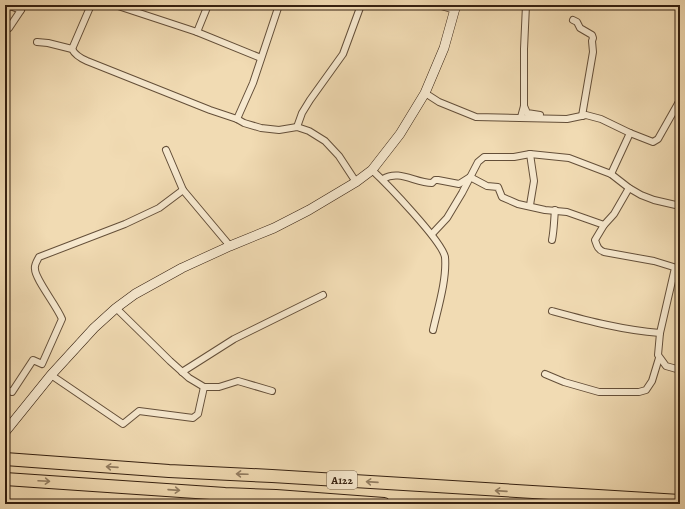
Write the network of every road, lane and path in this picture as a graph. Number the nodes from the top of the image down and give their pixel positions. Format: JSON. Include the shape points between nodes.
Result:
{"nodes":[{"id":1,"x":7,"y":5,"type":"edge"},
{"id":2,"x":91,"y":5,"type":"edge"},
{"id":3,"x":115,"y":5,"type":"edge"},
{"id":4,"x":208,"y":5,"type":"edge"},
{"id":5,"x":279,"y":5,"type":"edge"},
{"id":6,"x":361,"y":5,"type":"edge"},
{"id":7,"x":438,"y":5,"type":"edge"},
{"id":8,"x":526,"y":5,"type":"edge"},
{"id":9,"x":22,"y":7,"type":"edge"},
{"id":10,"x":456,"y":8,"type":"edge"},
{"id":11,"x":573,"y":20,"type":"dead end"},
{"id":12,"x":9,"y":28,"type":"dead end"},
{"id":13,"x":198,"y":32,"type":"junction"},
{"id":14,"x":37,"y":42,"type":"dead end"},
{"id":15,"x":72,"y":49,"type":"junction"},
{"id":16,"x":261,"y":58,"type":"junction"},
{"id":17,"x":425,"y":93,"type":"junction"},
{"id":18,"x":680,"y":100,"type":"edge"},
{"id":19,"x":524,"y":106,"type":"junction"},
{"id":20,"x":582,"y":116,"type":"junction"},
{"id":21,"x":521,"y":118,"type":"junction"},
{"id":22,"x":567,"y":118,"type":"junction"},
{"id":23,"x":237,"y":119,"type":"junction"},
{"id":24,"x":297,"y":127,"type":"junction"},
{"id":25,"x":630,"y":133,"type":"junction"},
{"id":26,"x":166,"y":150,"type":"dead end"},
{"id":27,"x":530,"y":154,"type":"junction"},
{"id":28,"x":372,"y":170,"type":"junction"},
{"id":29,"x":611,"y":174,"type":"junction"},
{"id":30,"x":470,"y":177,"type":"junction"},
{"id":31,"x":383,"y":180,"type":"junction"},
{"id":32,"x":356,"y":182,"type":"junction"},
{"id":33,"x":628,"y":188,"type":"junction"},
{"id":34,"x":183,"y":190,"type":"junction"},
{"id":35,"x":530,"y":206,"type":"junction"},
{"id":36,"x":680,"y":206,"type":"edge"},
{"id":37,"x":555,"y":210,"type":"junction"},
{"id":38,"x":604,"y":224,"type":"junction"},
{"id":39,"x":432,"y":234,"type":"junction"},
{"id":40,"x":552,"y":240,"type":"dead end"},
{"id":41,"x":230,"y":246,"type":"junction"},
{"id":42,"x":677,"y":269,"type":"edge"},
{"id":43,"x":323,"y":295,"type":"dead end"},
{"id":44,"x":116,"y":308,"type":"junction"},
{"id":45,"x":552,"y":311,"type":"dead end"},
{"id":46,"x":433,"y":330,"type":"dead end"},
{"id":47,"x":660,"y":333,"type":"junction"},
{"id":48,"x":659,"y":358,"type":"junction"},
{"id":49,"x":680,"y":370,"type":"edge"},
{"id":50,"x":182,"y":372,"type":"junction"},
{"id":51,"x":545,"y":374,"type":"dead end"},
{"id":52,"x":51,"y":376,"type":"junction"},
{"id":53,"x":204,"y":387,"type":"junction"},
{"id":54,"x":5,"y":389,"type":"edge"},
{"id":55,"x":272,"y":391,"type":"dead end"},
{"id":56,"x":5,"y":432,"type":"edge"},
{"id":57,"x":5,"y":458,"type":"edge"},
{"id":58,"x":223,"y":474,"type":"junction"},
{"id":59,"x":5,"y":480,"type":"edge"},
{"id":60,"x":225,"y":494,"type":"junction"},
{"id":61,"x":680,"y":501,"type":"edge"},
{"id":62,"x":355,"y":503,"type":"edge"},
{"id":63,"x":384,"y":504,"type":"edge"}],
"edges":[{"from":1,"to":9,"type":"street"},
{"from":2,"to":15,"type":"street"},
{"from":3,"to":13,"type":"street"},
{"from":4,"to":13,"type":"street"},
{"from":5,"to":16,"type":"street"},
{"from":6,"to":24,"type":"street","via":[[343,54],[310,100]]},
{"from":7,"to":10,"type":"street"},
{"from":8,"to":19,"type":"street"},
{"from":9,"to":12,"type":"street"},
{"from":10,"to":17,"type":"street","via":[[444,48]]},
{"from":11,"to":20,"type":"street","via":[[593,38]]},
{"from":13,"to":16,"type":"street"},
{"from":14,"to":15,"type":"street"},
{"from":15,"to":23,"type":"street","via":[[73,53],[86,61]]},
{"from":16,"to":23,"type":"street"},
{"from":17,"to":21,"type":"street","via":[[439,102],[476,117]]},
{"from":17,"to":28,"type":"street","via":[[400,134]]},
{"from":18,"to":25,"type":"street","via":[[656,141]]},
{"from":19,"to":21,"type":"street"},
{"from":19,"to":22,"type":"street","via":[[528,113]]},
{"from":20,"to":22,"type":"street"},
{"from":20,"to":25,"type":"street","via":[[601,119]]},
{"from":21,"to":22,"type":"street"},
{"from":23,"to":24,"type":"street","via":[[261,128],[279,130]]},
{"from":24,"to":32,"type":"street","via":[[325,141],[339,156]]},
{"from":25,"to":29,"type":"street"},
{"from":26,"to":34,"type":"street"},
{"from":27,"to":29,"type":"street","via":[[569,158]]},
{"from":27,"to":30,"type":"street","via":[[480,159]]},
{"from":27,"to":35,"type":"street","via":[[534,181]]},
{"from":28,"to":31,"type":"street"},
{"from":28,"to":32,"type":"street"},
{"from":29,"to":33,"type":"street"},
{"from":30,"to":31,"type":"street","via":[[459,184],[438,180],[426,183],[396,176],[389,176]]},
{"from":30,"to":35,"type":"street","via":[[487,186],[498,187],[502,197]]},
{"from":30,"to":39,"type":"street","via":[[447,218]]},
{"from":31,"to":39,"type":"street"},
{"from":32,"to":41,"type":"street","via":[[274,228]]},
{"from":33,"to":36,"type":"street","via":[[654,200]]},
{"from":33,"to":38,"type":"street","via":[[614,214]]},
{"from":34,"to":41,"type":"street"},
{"from":34,"to":54,"type":"street","via":[[159,208],[125,224],[39,257],[34,267],[35,274],[62,319],[42,364],[33,360],[12,392]]},
{"from":35,"to":37,"type":"street"},
{"from":37,"to":38,"type":"street","via":[[580,215]]},
{"from":37,"to":40,"type":"street"},
{"from":38,"to":42,"type":"street","via":[[595,240],[600,250],[654,261]]},
{"from":39,"to":46,"type":"street","via":[[444,255],[445,266]]},
{"from":41,"to":44,"type":"street","via":[[182,268],[135,294]]},
{"from":42,"to":47,"type":"street"},
{"from":43,"to":50,"type":"street","via":[[234,339]]},
{"from":44,"to":50,"type":"street"},
{"from":44,"to":52,"type":"street","via":[[94,328]]},
{"from":45,"to":47,"type":"street","via":[[631,331]]},
{"from":47,"to":48,"type":"street"},
{"from":48,"to":49,"type":"street","via":[[666,366]]},
{"from":48,"to":51,"type":"street","via":[[652,381],[646,390],[639,392],[599,392]]},
{"from":50,"to":53,"type":"street"},
{"from":52,"to":53,"type":"street","via":[[123,424],[139,411],[193,418],[198,414]]},
{"from":52,"to":56,"type":"street"},
{"from":53,"to":55,"type":"street","via":[[219,387],[238,381]]},
{"from":58,"to":57,"type":"highway","number":"A122","one_way":true},
{"from":58,"to":60,"type":"highway","via":[[222,494]]},
{"from":61,"to":58,"type":"highway","number":"A122","one_way":true},
{"from":59,"to":60,"type":"highway","number":"A122","one_way":true},
{"from":60,"to":62,"type":"highway","number":"A122"},
{"from":62,"to":63,"type":"highway","number":"A122"}]}
